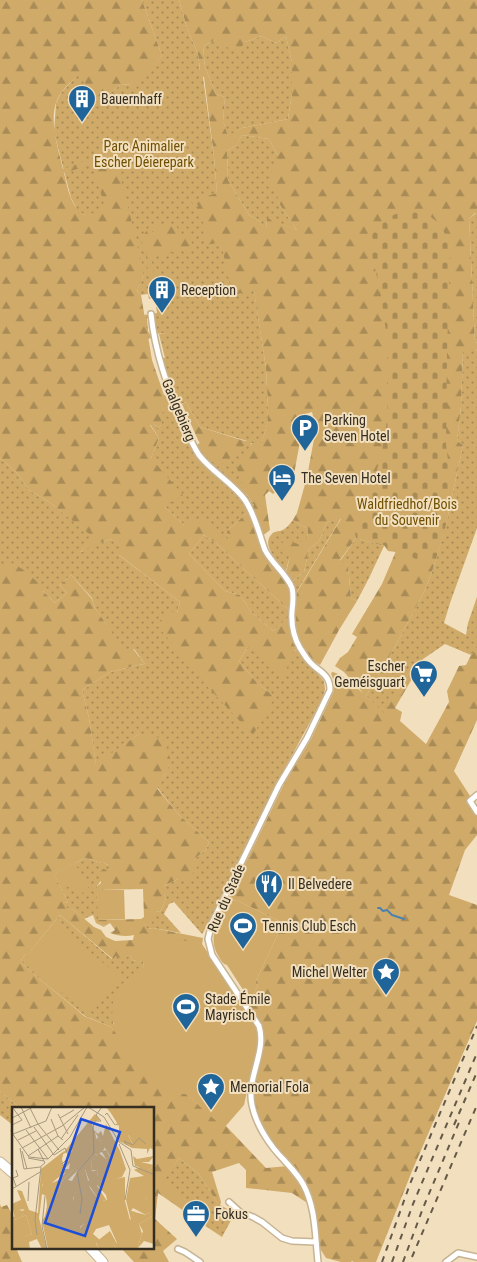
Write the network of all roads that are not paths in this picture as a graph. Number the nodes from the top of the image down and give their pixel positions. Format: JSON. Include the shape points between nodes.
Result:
{"nodes":[{"id":1,"x":151,"y":314,"type":"dead end"},
{"id":2,"x":323,"y":673,"type":"joint"},
{"id":3,"x":477,"y":795,"type":"edge"},
{"id":4,"x":477,"y":812,"type":"edge"},
{"id":5,"x":0,"y":1162,"type":"edge"},
{"id":6,"x":12,"y":1172,"type":"edge"},
{"id":7,"x":229,"y":1202,"type":"dead end"},
{"id":8,"x":316,"y":1242,"type":"junction"},
{"id":9,"x":178,"y":1249,"type":"dead end"},
{"id":10,"x":92,"y":1250,"type":"edge"},
{"id":11,"x":477,"y":1256,"type":"edge"},
{"id":12,"x":103,"y":1262,"type":"edge"},
{"id":13,"x":200,"y":1262,"type":"edge"},
{"id":14,"x":318,"y":1262,"type":"edge"},
{"id":15,"x":446,"y":1262,"type":"edge"}],
"edges":[{"from":1,"to":2,"type":"street","name":"Gaalgebierg","via":[[164,377],[192,443],[209,466],[246,501],[265,550],[293,590],[292,630],[295,638],[309,661]]},
{"from":2,"to":8,"type":"street","name":"Rue du Stade","via":[[328,678],[330,690],[308,738],[279,785],[212,922],[208,939],[212,955],[259,1026],[261,1042],[251,1086],[252,1104],[266,1138],[296,1173],[308,1194]]},
{"from":3,"to":4,"type":"street","via":[[470,801]]},
{"from":5,"to":6,"type":"main road"},
{"from":7,"to":8,"type":"street","via":[[282,1238]]},
{"from":8,"to":14,"type":"street","name":"Rue du Stade"},
{"from":9,"to":13,"type":"street"},
{"from":10,"to":12,"type":"main road"},
{"from":11,"to":15,"type":"street","via":[[458,1253]]}]}
